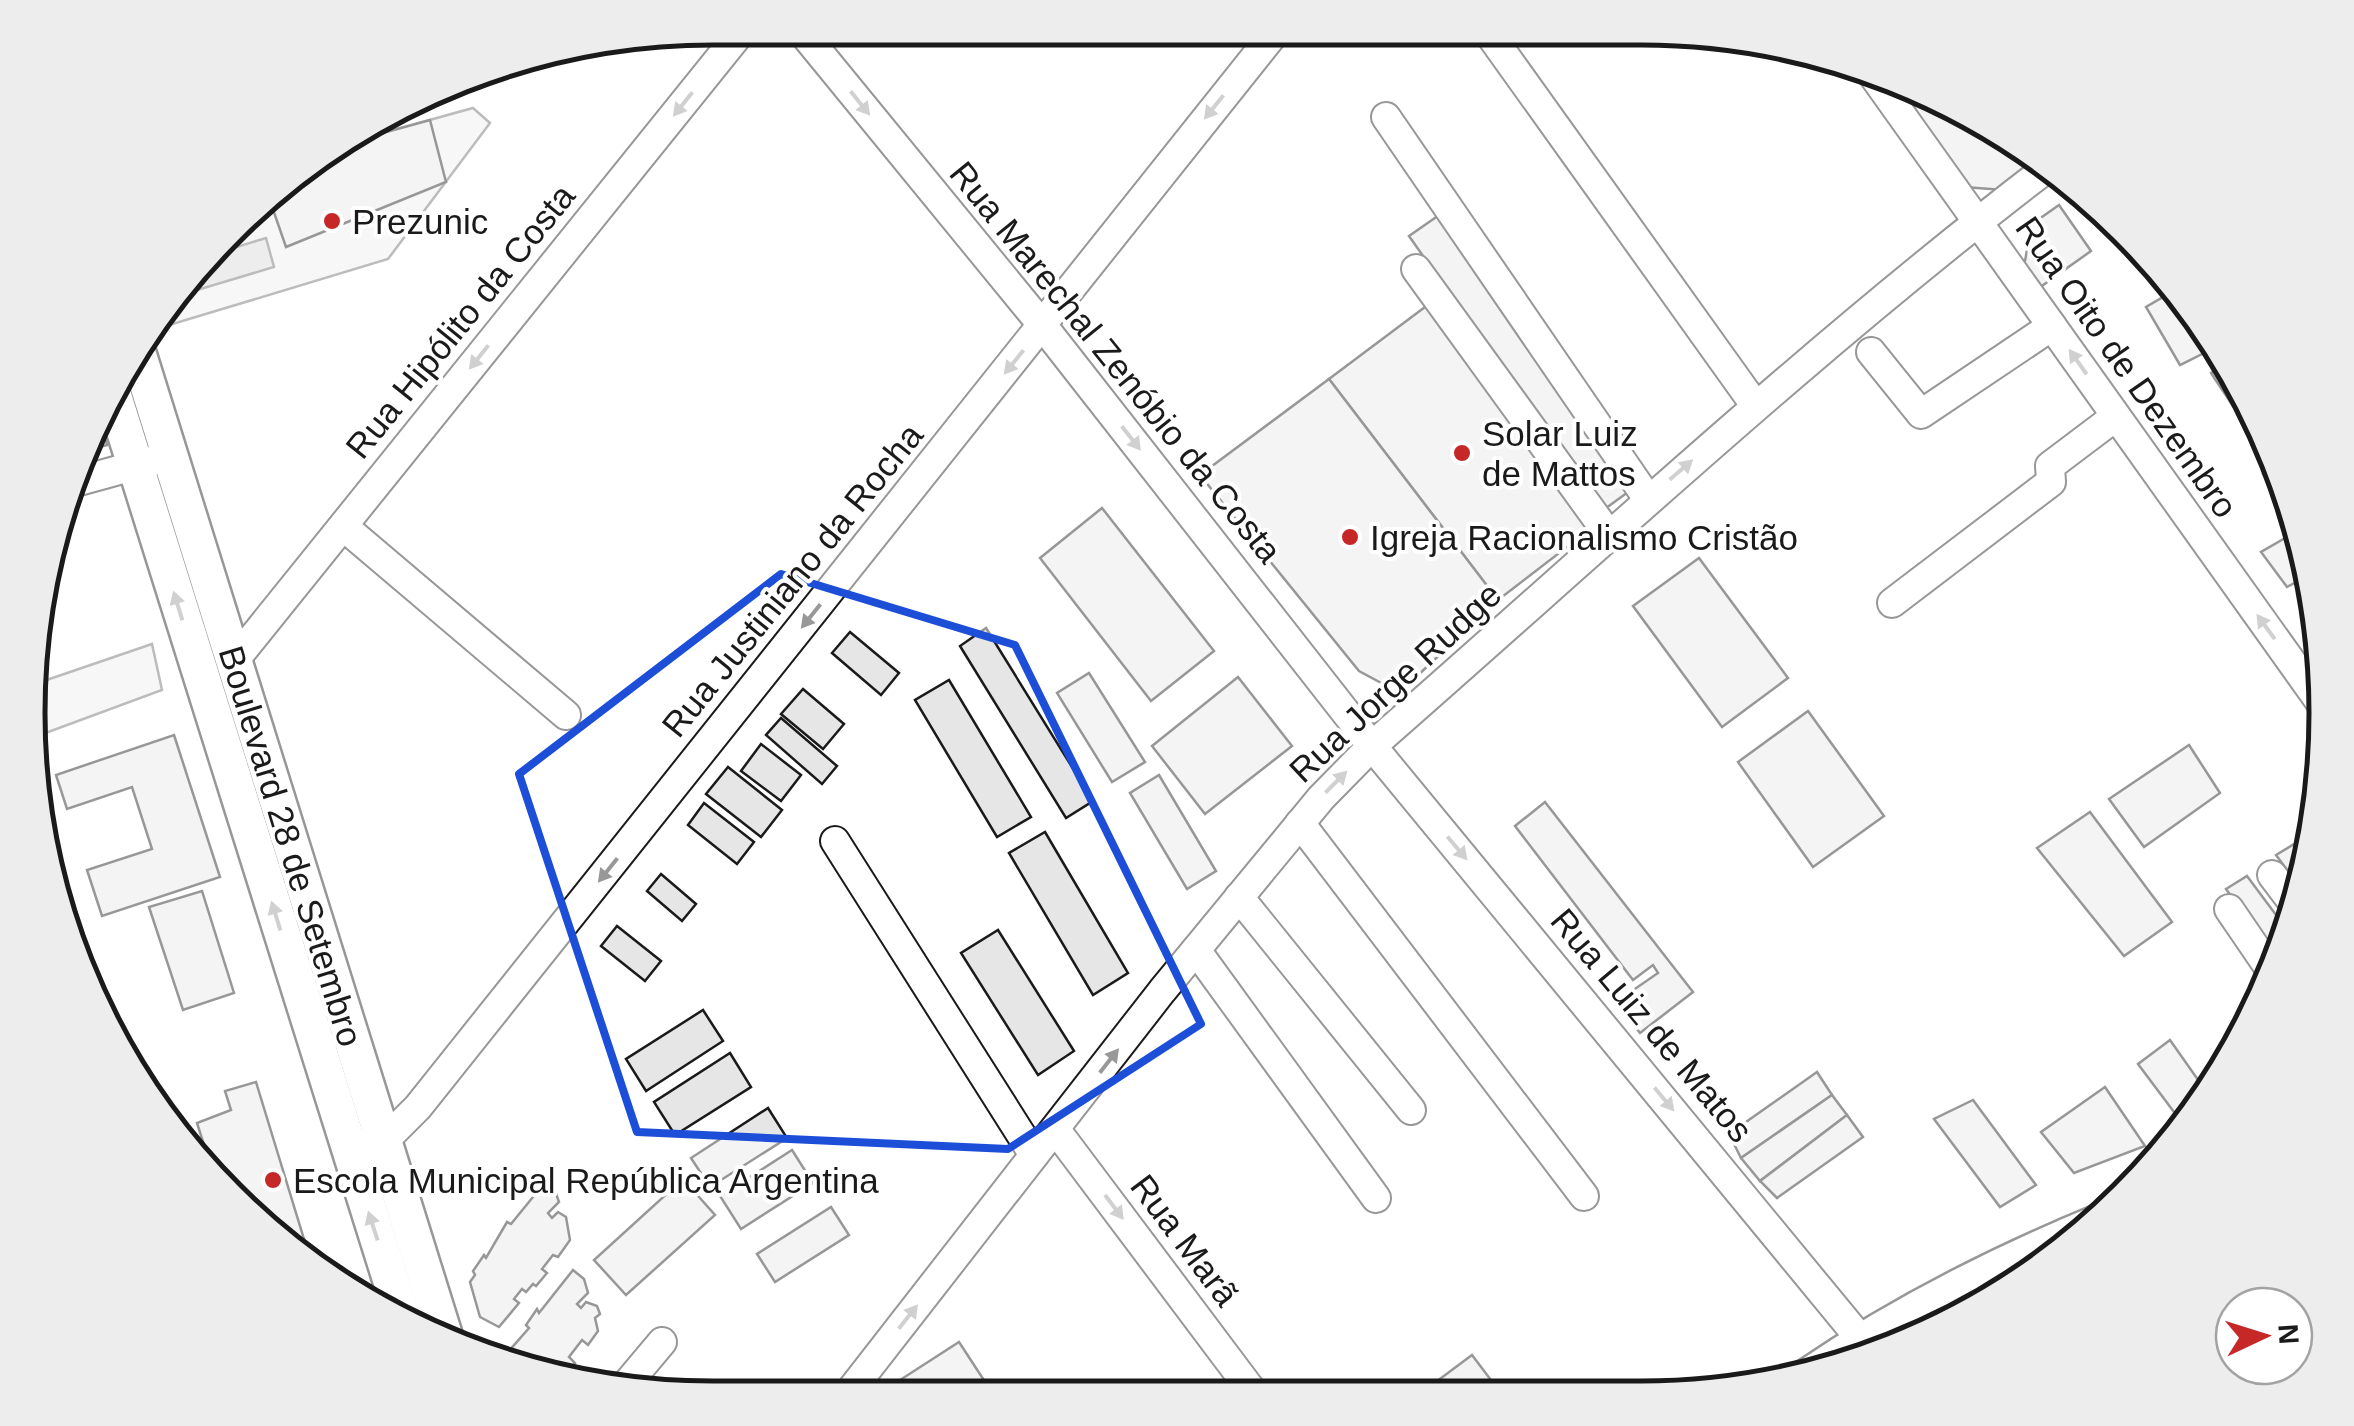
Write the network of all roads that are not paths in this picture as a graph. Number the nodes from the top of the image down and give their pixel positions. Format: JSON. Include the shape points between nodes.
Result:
{"nodes":[{"id":1,"x":730,"y":45,"type":"edge"},
{"id":2,"x":813,"y":45,"type":"edge"},
{"id":3,"x":1265,"y":45,"type":"edge"},
{"id":4,"x":1497,"y":45,"type":"edge"},
{"id":5,"x":1884,"y":91,"type":"edge"},
{"id":6,"x":1386,"y":116,"type":"dead end"},
{"id":7,"x":2037,"y":175,"type":"edge"},
{"id":8,"x":1977,"y":221,"type":"junction"},
{"id":9,"x":1416,"y":269,"type":"dead end"},
{"id":10,"x":1043,"y":326,"type":"junction"},
{"id":11,"x":2052,"y":326,"type":"junction"},
{"id":12,"x":1871,"y":352,"type":"dead end"},
{"id":13,"x":142,"y":367,"type":"edge"},
{"id":14,"x":1754,"y":406,"type":"junction"},
{"id":15,"x":118,"y":411,"type":"edge"},
{"id":16,"x":2116,"y":416,"type":"junction"},
{"id":17,"x":170,"y":456,"type":"junction"},
{"id":18,"x":134,"y":466,"type":"junction"},
{"id":19,"x":88,"y":479,"type":"edge"},
{"id":20,"x":1648,"y":499,"type":"junction"},
{"id":21,"x":343,"y":526,"type":"junction"},
{"id":22,"x":1608,"y":535,"type":"junction"},
{"id":23,"x":1892,"y":603,"type":"dead end"},
{"id":24,"x":234,"y":661,"type":"junction"},
{"id":25,"x":2308,"y":686,"type":"edge"},
{"id":26,"x":566,"y":715,"type":"dead end"},
{"id":27,"x":1372,"y":746,"type":"junction"},
{"id":28,"x":1300,"y":823,"type":"junction"},
{"id":29,"x":835,"y":841,"type":"dead end"},
{"id":30,"x":2272,"y":876,"type":"dead end"},
{"id":31,"x":2284,"y":892,"type":"edge"},
{"id":32,"x":1239,"y":897,"type":"junction"},
{"id":33,"x":2229,"y":909,"type":"dead end"},
{"id":34,"x":1196,"y":950,"type":"junction"},
{"id":35,"x":2262,"y":958,"type":"edge"},
{"id":36,"x":1410,"y":1110,"type":"dead end"},
{"id":37,"x":1056,"y":1130,"type":"junction"},
{"id":38,"x":347,"y":1143,"type":"junction"},
{"id":39,"x":382,"y":1143,"type":"junction"},
{"id":40,"x":1034,"y":1155,"type":"junction"},
{"id":41,"x":1584,"y":1196,"type":"dead end"},
{"id":42,"x":1376,"y":1198,"type":"dead end"},
{"id":43,"x":2045,"y":1245,"type":"edge"},
{"id":44,"x":398,"y":1302,"type":"edge"},
{"id":45,"x":440,"y":1322,"type":"edge"},
{"id":46,"x":1892,"y":1332,"type":"edge"},
{"id":47,"x":662,"y":1342,"type":"dead end"},
{"id":48,"x":1865,"y":1342,"type":"edge"},
{"id":49,"x":634,"y":1376,"type":"edge"},
{"id":50,"x":858,"y":1381,"type":"edge"},
{"id":51,"x":1244,"y":1381,"type":"edge"}],
"edges":[{"from":1,"to":21,"type":"street","name":"Rua Hipólito da Costa","one_way":true},
{"from":2,"to":10,"type":"street","name":"Rua Marechal Zenóbio da Costa","one_way":true},
{"from":3,"to":10,"type":"street","name":"Rua Justiniano da Rocha","one_way":true},
{"from":4,"to":14,"type":"street"},
{"from":5,"to":8,"type":"street","name":"Rua Oito de Dezembro"},
{"from":6,"to":20,"type":"street"},
{"from":7,"to":8,"type":"street","name":"Rua Jorge Rudge"},
{"from":8,"to":11,"type":"street","name":"Rua Oito de Dezembro"},
{"from":8,"to":14,"type":"street","name":"Rua Jorge Rudge"},
{"from":9,"to":22,"type":"street"},
{"from":10,"to":27,"type":"street","name":"Rua Marechal Zenóbio da Costa","one_way":true},
{"from":10,"to":39,"type":"street","name":"Rua Justiniano da Rocha","one_way":true,"via":[[418,1107]]},
{"from":11,"to":12,"type":"street","via":[[1921,414]]},
{"from":16,"to":11,"type":"street","name":"Rua Oito de Dezembro","one_way":true},
{"from":13,"to":17,"type":"main road","name":"Boulevard 28 de Setembro"},
{"from":20,"to":14,"type":"street","name":"Rua Jorge Rudge","one_way":true},
{"from":15,"to":18,"type":"main road","name":"Boulevard 28 de Setembro"},
{"from":16,"to":23,"type":"street","via":[[2050,466],[2051,482]]},
{"from":25,"to":16,"type":"street","name":"Rua Oito de Dezembro","one_way":true},
{"from":17,"to":18,"type":"street"},
{"from":17,"to":24,"type":"main road","name":"Boulevard 28 de Setembro"},
{"from":18,"to":19,"type":"street"},
{"from":38,"to":18,"type":"main road","name":"Boulevard 28 de Setembro","one_way":true},
{"from":20,"to":22,"type":"street","name":"Rua Jorge Rudge"},
{"from":21,"to":24,"type":"street","name":"Rua Hipólito da Costa"},
{"from":21,"to":26,"type":"street"},
{"from":22,"to":27,"type":"street","name":"Rua Jorge Rudge"},
{"from":24,"to":39,"type":"main road","name":"Boulevard 28 de Setembro"},
{"from":28,"to":27,"type":"street","name":"Rua Jorge Rudge","one_way":true},
{"from":27,"to":48,"type":"street","name":"Rua Luiz de Matos","one_way":true},
{"from":28,"to":32,"type":"street","name":"Rua Jorge Rudge"},
{"from":28,"to":41,"type":"street"},
{"from":29,"to":40,"type":"street"},
{"from":30,"to":31,"type":"street"},
{"from":32,"to":34,"type":"street","name":"Rua Jorge Rudge"},
{"from":32,"to":36,"type":"street"},
{"from":33,"to":35,"type":"street"},
{"from":37,"to":34,"type":"street","name":"Rua Jorge Rudge","one_way":true},
{"from":34,"to":42,"type":"street"},
{"from":37,"to":40,"type":"street","name":"Rua Jorge Rudge"},
{"from":37,"to":51,"type":"street","name":"Rua Marã","one_way":true},
{"from":38,"to":39,"type":"street"},
{"from":44,"to":38,"type":"main road","name":"Boulevard 28 de Setembro","one_way":true},
{"from":39,"to":45,"type":"main road","name":"Boulevard 28 de Setembro"},
{"from":50,"to":40,"type":"street","name":"Rua Jorge Rudge","one_way":true},
{"from":43,"to":46,"type":"main road"},
{"from":47,"to":49,"type":"street"}]}
